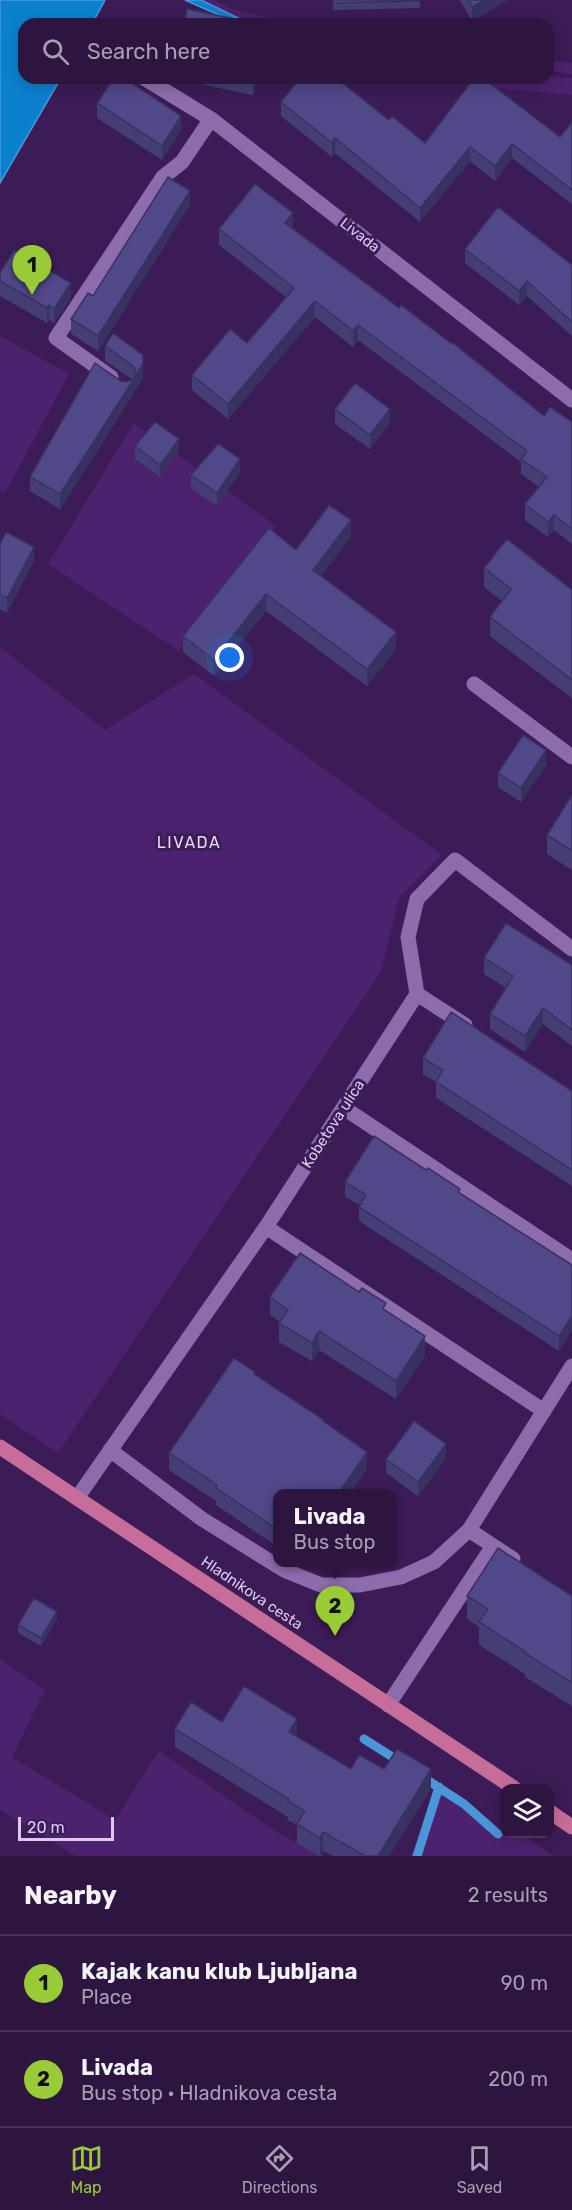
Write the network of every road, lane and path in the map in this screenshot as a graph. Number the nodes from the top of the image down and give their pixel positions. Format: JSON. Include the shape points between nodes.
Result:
{"nodes":[{"id":1,"x":154,"y":84,"type":"edge"},
{"id":2,"x":211,"y":119,"type":"junction"},
{"id":3,"x":126,"y":387,"type":"edge"},
{"id":4,"x":572,"y":400,"type":"edge"},
{"id":5,"x":474,"y":684,"type":"dead end"},
{"id":6,"x":572,"y":757,"type":"edge"},
{"id":7,"x":572,"y":949,"type":"edge"},
{"id":8,"x":417,"y":994,"type":"junction"},
{"id":9,"x":475,"y":1032,"type":"edge"},
{"id":10,"x":344,"y":1108,"type":"junction"},
{"id":11,"x":266,"y":1227,"type":"junction"},
{"id":12,"x":572,"y":1260,"type":"edge"},
{"id":13,"x":572,"y":1366,"type":"edge"},
{"id":14,"x":544,"y":1411,"type":"junction"},
{"id":15,"x":0,"y":1447,"type":"edge"},
{"id":16,"x":110,"y":1450,"type":"junction"},
{"id":17,"x":77,"y":1498,"type":"junction"},
{"id":18,"x":469,"y":1530,"type":"junction"},
{"id":19,"x":493,"y":1546,"type":"junction"},
{"id":20,"x":273,"y":1563,"type":"edge"},
{"id":21,"x":523,"y":1566,"type":"edge"},
{"id":22,"x":280,"y":1567,"type":"edge"},
{"id":23,"x":388,"y":1705,"type":"junction"},
{"id":24,"x":508,"y":1784,"type":"edge"},
{"id":25,"x":554,"y":1815,"type":"edge"},
{"id":26,"x":572,"y":1827,"type":"edge"}],
"edges":[{"from":1,"to":2,"type":"street","name":"Livada"},
{"from":2,"to":3,"type":"street","via":[[182,162],[164,177],[57,338]]},
{"from":2,"to":4,"type":"street","name":"Livada"},
{"from":5,"to":6,"type":"street"},
{"from":7,"to":8,"type":"street","via":[[454,860],[417,899],[408,936]]},
{"from":8,"to":9,"type":"street"},
{"from":8,"to":10,"type":"street","name":"Kobetova ulica"},
{"from":10,"to":11,"type":"street","name":"Kobetova ulica"},
{"from":10,"to":12,"type":"street"},
{"from":11,"to":14,"type":"street"},
{"from":11,"to":16,"type":"street","name":"Kobetova ulica"},
{"from":13,"to":14,"type":"street"},
{"from":14,"to":18,"type":"street"},
{"from":15,"to":17,"type":"main road","name":"Hladnikova cesta"},
{"from":16,"to":17,"type":"street","name":"Kobetova ulica"},
{"from":16,"to":20,"type":"street","via":[[202,1519]]},
{"from":17,"to":23,"type":"main road","name":"Hladnikova cesta"},
{"from":18,"to":19,"type":"street"},
{"from":18,"to":22,"type":"street","via":[[434,1562],[401,1577],[360,1585],[321,1585]]},
{"from":19,"to":21,"type":"street"},
{"from":19,"to":23,"type":"street"},
{"from":23,"to":24,"type":"main road","name":"Hladnikova cesta"},
{"from":25,"to":26,"type":"main road"}]}
